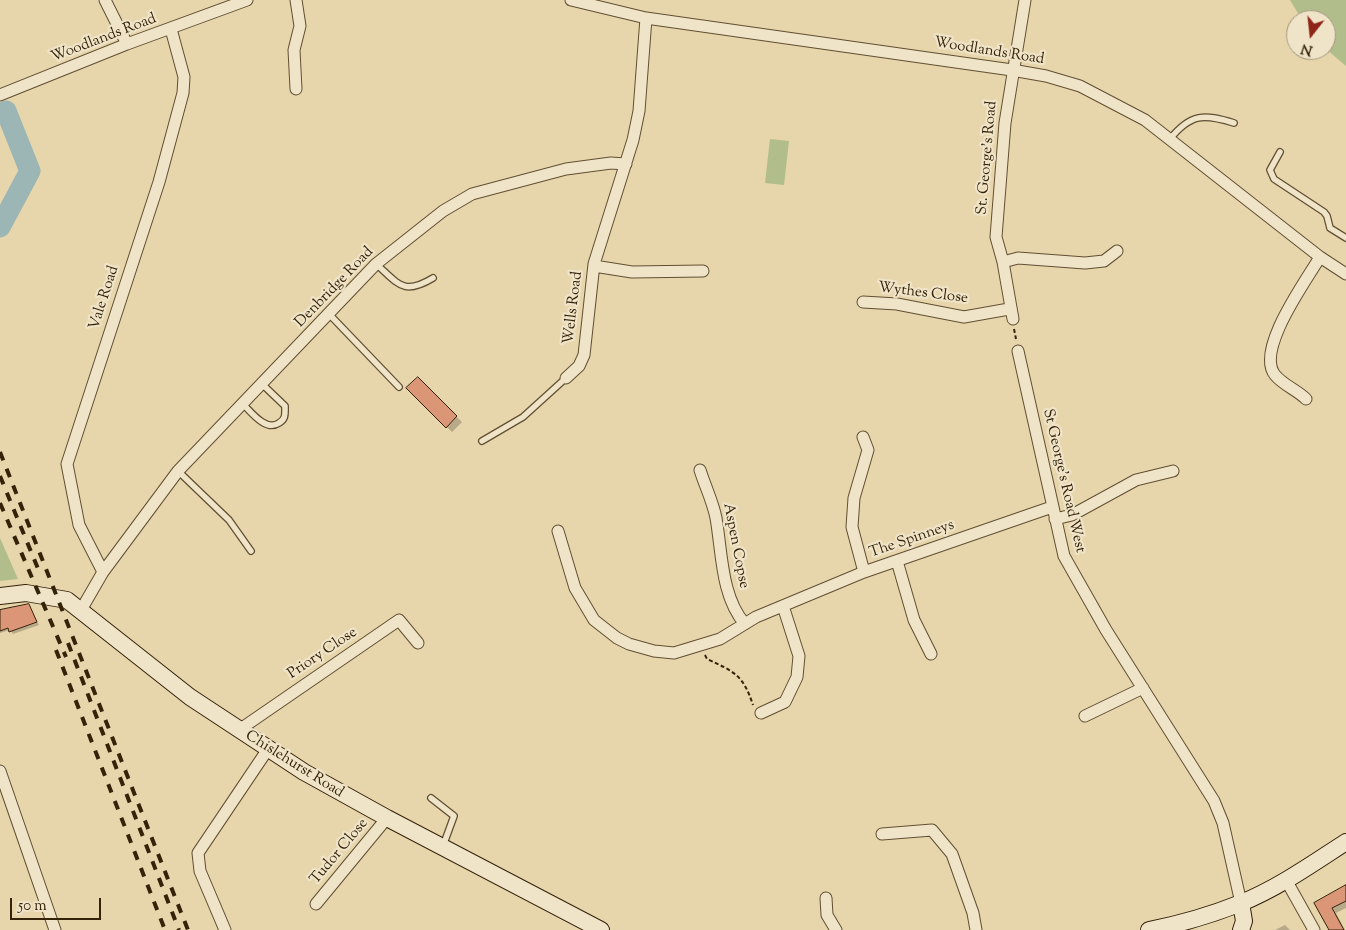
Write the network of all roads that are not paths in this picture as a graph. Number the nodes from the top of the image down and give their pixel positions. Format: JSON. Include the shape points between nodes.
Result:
{"nodes":[{"id":1,"x":105,"y":0,"type":"edge"},
{"id":2,"x":246,"y":0,"type":"edge"},
{"id":3,"x":296,"y":0,"type":"edge"},
{"id":4,"x":571,"y":0,"type":"edge"},
{"id":5,"x":1025,"y":0,"type":"edge"},
{"id":6,"x":646,"y":18,"type":"junction"},
{"id":7,"x":171,"y":29,"type":"junction"},
{"id":8,"x":127,"y":44,"type":"junction"},
{"id":9,"x":1012,"y":70,"type":"junction"},
{"id":10,"x":296,"y":89,"type":"dead end"},
{"id":11,"x":0,"y":95,"type":"edge"},
{"id":12,"x":1234,"y":123,"type":"dead end"},
{"id":13,"x":1170,"y":139,"type":"junction"},
{"id":14,"x":1280,"y":152,"type":"dead end"},
{"id":15,"x":626,"y":164,"type":"junction"},
{"id":16,"x":1346,"y":238,"type":"edge"},
{"id":17,"x":1117,"y":251,"type":"dead end"},
{"id":18,"x":1320,"y":257,"type":"junction"},
{"id":19,"x":1003,"y":262,"type":"junction"},
{"id":20,"x":376,"y":264,"type":"junction"},
{"id":21,"x":594,"y":266,"type":"junction"},
{"id":22,"x":703,"y":271,"type":"dead end"},
{"id":23,"x":1346,"y":274,"type":"edge"},
{"id":24,"x":433,"y":278,"type":"dead end"},
{"id":25,"x":863,"y":302,"type":"dead end"},
{"id":26,"x":329,"y":314,"type":"junction"},
{"id":27,"x":1011,"y":314,"type":"joint"},
{"id":28,"x":1018,"y":352,"type":"road end"},
{"id":29,"x":566,"y":378,"type":"joint"},
{"id":30,"x":262,"y":384,"type":"junction"},
{"id":31,"x":398,"y":387,"type":"dead end"},
{"id":32,"x":1306,"y":399,"type":"dead end"},
{"id":33,"x":243,"y":404,"type":"junction"},
{"id":34,"x":863,"y":437,"type":"dead end"},
{"id":35,"x":482,"y":441,"type":"dead end"},
{"id":36,"x":700,"y":470,"type":"dead end"},
{"id":37,"x":178,"y":471,"type":"junction"},
{"id":38,"x":1173,"y":471,"type":"dead end"},
{"id":39,"x":1052,"y":507,"type":"junction"},
{"id":40,"x":1055,"y":519,"type":"junction"},
{"id":41,"x":558,"y":532,"type":"dead end"},
{"id":42,"x":250,"y":551,"type":"dead end"},
{"id":43,"x":897,"y":560,"type":"junction"},
{"id":44,"x":103,"y":572,"type":"junction"},
{"id":45,"x":864,"y":572,"type":"junction"},
{"id":46,"x":0,"y":596,"type":"edge"},
{"id":47,"x":784,"y":606,"type":"junction"},
{"id":48,"x":81,"y":610,"type":"junction"},
{"id":49,"x":745,"y":624,"type":"junction"},
{"id":50,"x":418,"y":643,"type":"dead end"},
{"id":51,"x":931,"y":654,"type":"dead end"},
{"id":52,"x":1143,"y":688,"type":"junction"},
{"id":53,"x":761,"y":713,"type":"road end"},
{"id":54,"x":1086,"y":716,"type":"dead end"},
{"id":55,"x":239,"y":730,"type":"junction"},
{"id":56,"x":268,"y":749,"type":"junction"},
{"id":57,"x":0,"y":771,"type":"edge"},
{"id":58,"x":431,"y":798,"type":"dead end"},
{"id":59,"x":387,"y":818,"type":"junction"},
{"id":60,"x":882,"y":834,"type":"dead end"},
{"id":61,"x":1346,"y":842,"type":"edge"},
{"id":62,"x":442,"y":847,"type":"junction"},
{"id":63,"x":1286,"y":880,"type":"junction"},
{"id":64,"x":826,"y":898,"type":"dead end"},
{"id":65,"x":1241,"y":903,"type":"junction"},
{"id":66,"x":316,"y":904,"type":"dead end"},
{"id":67,"x":56,"y":930,"type":"edge"},
{"id":68,"x":225,"y":930,"type":"edge"},
{"id":69,"x":602,"y":930,"type":"edge"},
{"id":70,"x":836,"y":930,"type":"edge"},
{"id":71,"x":976,"y":930,"type":"edge"},
{"id":72,"x":1149,"y":930,"type":"edge"},
{"id":73,"x":1241,"y":930,"type":"edge"},
{"id":74,"x":1314,"y":930,"type":"edge"}],
"edges":[{"from":1,"to":8,"type":"street"},
{"from":2,"to":7,"type":"street","name":"Woodlands Road"},
{"from":3,"to":10,"type":"street","via":[[300,26],[294,50]]},
{"from":4,"to":6,"type":"street","name":"Woodlands Road"},
{"from":5,"to":9,"type":"street","name":"St. George's Road"},
{"from":6,"to":9,"type":"street","name":"Woodlands Road"},
{"from":6,"to":15,"type":"street","via":[[640,111]]},
{"from":7,"to":8,"type":"street","name":"Woodlands Road"},
{"from":7,"to":44,"type":"street","name":"Vale Road","via":[[184,77],[183,93],[159,182],[67,464],[79,525]]},
{"from":8,"to":11,"type":"street","name":"Woodlands Road"},
{"from":9,"to":13,"type":"street","name":"Woodlands Road","via":[[1080,86],[1145,120]]},
{"from":9,"to":19,"type":"street","name":"St. George's Road","via":[[996,237]]},
{"from":12,"to":13,"type":"lane","via":[[1215,117],[1192,118]]},
{"from":13,"to":18,"type":"street","name":"Woodlands Road"},
{"from":14,"to":16,"type":"lane","via":[[1270,170],[1274,179],[1324,212],[1330,228]]},
{"from":15,"to":20,"type":"street","name":"Denbridge Road","via":[[566,169],[472,194],[443,212]]},
{"from":15,"to":21,"type":"street","name":"Wells Road"},
{"from":17,"to":19,"type":"street","via":[[1104,261],[1094,262],[1018,258]]},
{"from":18,"to":23,"type":"street","name":"Woodlands Road"},
{"from":18,"to":32,"type":"street","via":[[1284,318],[1270,352],[1276,376]]},
{"from":19,"to":27,"type":"street","name":"St. George's Road"},
{"from":20,"to":24,"type":"lane","via":[[398,285],[406,288],[419,286]]},
{"from":20,"to":26,"type":"street","name":"Denbridge Road"},
{"from":21,"to":22,"type":"street","via":[[632,272]]},
{"from":21,"to":29,"type":"street","name":"Wells Road","via":[[584,355]]},
{"from":25,"to":27,"type":"street","name":"Wythes Close","via":[[897,304],[964,317]]},
{"from":26,"to":30,"type":"street","name":"Denbridge Road"},
{"from":26,"to":31,"type":"lane"},
{"from":28,"to":39,"type":"street","name":"St George's Road West"},
{"from":29,"to":35,"type":"lane","name":"Wells Road","via":[[523,417]]},
{"from":30,"to":33,"type":"street","name":"Denbridge Road"},
{"from":30,"to":33,"type":"lane","via":[[285,406],[283,421],[267,425]]},
{"from":33,"to":37,"type":"street","name":"Denbridge Road"},
{"from":34,"to":45,"type":"street","via":[[868,450],[854,498],[852,527]]},
{"from":36,"to":49,"type":"street","name":"Aspen Copse","via":[[715,515],[730,599],[735,613]]},
{"from":37,"to":42,"type":"lane","via":[[230,520]]},
{"from":37,"to":44,"type":"street","name":"Denbridge Road"},
{"from":38,"to":40,"type":"street","via":[[1136,480],[1072,515]]},
{"from":39,"to":40,"type":"street","name":"St George's Road West"},
{"from":39,"to":43,"type":"street","name":"The Spinneys"},
{"from":40,"to":52,"type":"street","name":"St George's Road West","via":[[1064,556],[1073,575]]},
{"from":41,"to":49,"type":"street","name":"The Spinneys","via":[[581,602],[594,620],[629,644],[674,653],[701,647]]},
{"from":43,"to":45,"type":"street","name":"The Spinneys"},
{"from":43,"to":51,"type":"street","via":[[914,620]]},
{"from":44,"to":48,"type":"street","name":"Denbridge Road"},
{"from":45,"to":47,"type":"street","name":"The Spinneys"},
{"from":46,"to":48,"type":"main road","name":"Chislehurst Road","via":[[34,594],[67,600]]},
{"from":47,"to":49,"type":"street","name":"The Spinneys"},
{"from":47,"to":53,"type":"street","via":[[799,656],[798,677],[785,702]]},
{"from":48,"to":55,"type":"main road","name":"Chislehurst Road","via":[[190,697]]},
{"from":50,"to":55,"type":"street","name":"Priory Close","via":[[399,620]]},
{"from":52,"to":54,"type":"street"},
{"from":52,"to":65,"type":"street","name":"St George's Road West","via":[[1214,802],[1225,832]]},
{"from":55,"to":56,"type":"main road","name":"Chislehurst Road"},
{"from":56,"to":59,"type":"main road","name":"Chislehurst Road"},
{"from":56,"to":68,"type":"street","via":[[198,853],[200,871]]},
{"from":57,"to":67,"type":"street"},
{"from":58,"to":62,"type":"lane","via":[[454,816]]},
{"from":59,"to":62,"type":"main road","name":"Chislehurst Road"},
{"from":59,"to":66,"type":"street","name":"Tudor Close"},
{"from":60,"to":71,"type":"street","via":[[932,830],[952,854]]},
{"from":61,"to":63,"type":"main road"},
{"from":62,"to":69,"type":"main road","name":"Chislehurst Road"},
{"from":63,"to":65,"type":"main road"},
{"from":63,"to":74,"type":"street"},
{"from":64,"to":70,"type":"street","via":[[827,915]]},
{"from":65,"to":72,"type":"main road","via":[[1175,925]]},
{"from":65,"to":73,"type":"main road","via":[[1244,921]]}]}
